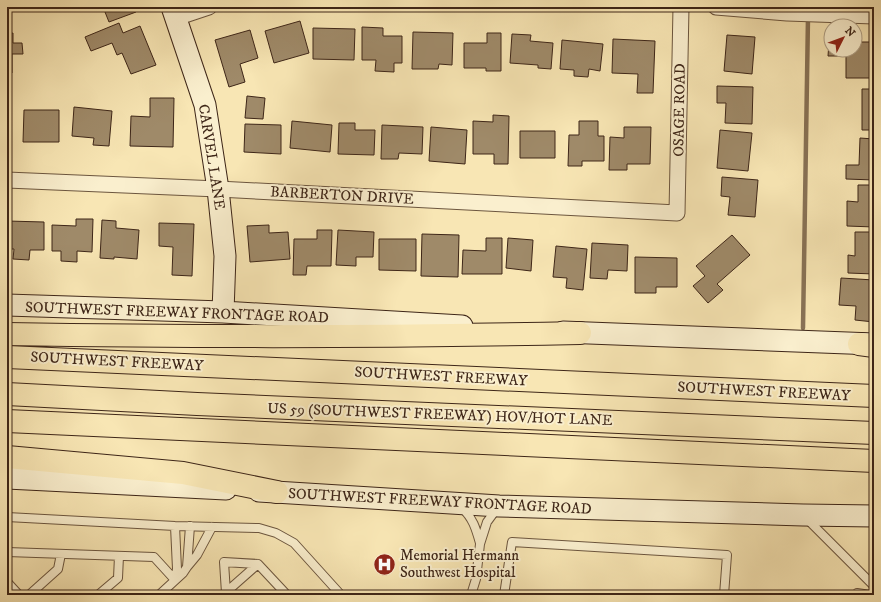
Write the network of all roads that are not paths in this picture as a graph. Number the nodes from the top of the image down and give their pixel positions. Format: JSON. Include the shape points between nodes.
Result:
{"nodes":[{"id":1,"x":209,"y":7,"type":"edge"},
{"id":2,"x":681,"y":7,"type":"edge"},
{"id":3,"x":716,"y":7,"type":"edge"},
{"id":4,"x":174,"y":13,"type":"edge"},
{"id":5,"x":874,"y":16,"type":"edge"},
{"id":6,"x":7,"y":180,"type":"edge"},
{"id":7,"x":218,"y":189,"type":"junction"},
{"id":8,"x":677,"y":212,"type":"joint"},
{"id":9,"x":7,"y":305,"type":"edge"},
{"id":10,"x":223,"y":312,"type":"junction"},
{"id":11,"x":580,"y":332,"type":"junction"},
{"id":12,"x":7,"y":334,"type":"edge"},
{"id":13,"x":869,"y":345,"type":"edge"},
{"id":14,"x":7,"y":357,"type":"edge"},
{"id":15,"x":7,"y":394,"type":"edge"},
{"id":16,"x":874,"y":396,"type":"edge"},
{"id":17,"x":7,"y":422,"type":"edge"},
{"id":18,"x":874,"y":433,"type":"edge"},
{"id":19,"x":7,"y":457,"type":"edge"},
{"id":20,"x":874,"y":461,"type":"edge"},
{"id":21,"x":7,"y":478,"type":"edge"},
{"id":22,"x":277,"y":492,"type":"junction"},
{"id":23,"x":457,"y":503,"type":"junction"},
{"id":24,"x":499,"y":506,"type":"junction"},
{"id":25,"x":803,"y":515,"type":"junction"},
{"id":26,"x":874,"y":516,"type":"edge"},
{"id":27,"x":7,"y":517,"type":"edge"},
{"id":28,"x":175,"y":526,"type":"junction"},
{"id":29,"x":190,"y":526,"type":"junction"},
{"id":30,"x":212,"y":527,"type":"junction"},
{"id":31,"x":480,"y":544,"type":"junction"},
{"id":32,"x":7,"y":552,"type":"edge"},
{"id":33,"x":60,"y":554,"type":"junction"},
{"id":34,"x":119,"y":556,"type":"junction"},
{"id":35,"x":258,"y":564,"type":"junction"},
{"id":36,"x":187,"y":567,"type":"junction"},
{"id":37,"x":175,"y":580,"type":"junction"},
{"id":38,"x":7,"y":582,"type":"edge"},
{"id":39,"x":874,"y":586,"type":"edge"},
{"id":40,"x":857,"y":593,"type":"dead end"},
{"id":41,"x":225,"y":594,"type":"edge"},
{"id":42,"x":19,"y":595,"type":"edge"},
{"id":43,"x":29,"y":595,"type":"edge"},
{"id":44,"x":98,"y":595,"type":"edge"},
{"id":45,"x":159,"y":595,"type":"edge"},
{"id":46,"x":287,"y":595,"type":"edge"},
{"id":47,"x":341,"y":595,"type":"edge"},
{"id":48,"x":471,"y":595,"type":"edge"},
{"id":49,"x":504,"y":595,"type":"edge"},
{"id":50,"x":724,"y":595,"type":"edge"},
{"id":51,"x":870,"y":595,"type":"edge"}],
"edges":[{"from":1,"to":4,"type":"street"},
{"from":2,"to":8,"type":"street","name":"OSAGE ROAD"},
{"from":3,"to":5,"type":"street"},
{"from":4,"to":7,"type":"main road","name":"CARVEL LANE","via":[[205,105]]},
{"from":6,"to":7,"type":"street","name":"BARBERTON DRIVE"},
{"from":7,"to":8,"type":"street","name":"BARBERTON DRIVE"},
{"from":7,"to":10,"type":"main road","name":"CARVEL LANE","via":[[225,256]]},
{"from":9,"to":10,"type":"main road","name":"SOUTHWEST FREEWAY FRONTAGE ROAD"},
{"from":10,"to":11,"type":"main road","name":"SOUTHWEST FREEWAY FRONTAGE ROAD"},
{"from":11,"to":12,"type":"highway","via":[[438,336]]},
{"from":11,"to":13,"type":"main road","name":"SOUTHWEST FREEWAY FRONTAGE ROAD"},
{"from":14,"to":16,"type":"highway","name":"SOUTHWEST FREEWAY"},
{"from":15,"to":18,"type":"highway","name":"US 59 (SOUTHWEST FREEWAY) HOV/HOT LANE"},
{"from":17,"to":20,"type":"highway"},
{"from":19,"to":22,"type":"highway","via":[[183,472]]},
{"from":21,"to":22,"type":"main road","name":"SOUTHWEST FREEWAY FRONTAGE ROAD"},
{"from":22,"to":23,"type":"main road","name":"SOUTHWEST FREEWAY FRONTAGE ROAD"},
{"from":23,"to":24,"type":"main road","name":"SOUTHWEST FREEWAY FRONTAGE ROAD"},
{"from":23,"to":31,"type":"lane","via":[[475,526]]},
{"from":24,"to":25,"type":"main road","name":"SOUTHWEST FREEWAY FRONTAGE ROAD"},
{"from":24,"to":31,"type":"lane","via":[[487,522]]},
{"from":25,"to":26,"type":"main road","name":"SOUTHWEST FREEWAY FRONTAGE ROAD"},
{"from":25,"to":39,"type":"lane"},
{"from":27,"to":28,"type":"lane"},
{"from":28,"to":29,"type":"lane"},
{"from":28,"to":37,"type":"lane"},
{"from":29,"to":30,"type":"lane"},
{"from":29,"to":36,"type":"lane"},
{"from":30,"to":36,"type":"lane","via":[[197,555]]},
{"from":30,"to":47,"type":"lane","via":[[259,528],[276,533],[294,543]]},
{"from":31,"to":48,"type":"lane","via":[[476,579]]},
{"from":32,"to":33,"type":"lane"},
{"from":33,"to":34,"type":"lane"},
{"from":33,"to":43,"type":"lane","via":[[58,569]]},
{"from":34,"to":37,"type":"lane","via":[[154,557]]},
{"from":34,"to":44,"type":"lane","via":[[118,578]]},
{"from":35,"to":41,"type":"lane"},
{"from":35,"to":41,"type":"lane","via":[[224,562]]},
{"from":35,"to":46,"type":"lane"},
{"from":36,"to":37,"type":"lane"},
{"from":37,"to":45,"type":"lane"},
{"from":38,"to":42,"type":"lane"},
{"from":40,"to":51,"type":"lane"},
{"from":49,"to":50,"type":"lane","via":[[512,542],[727,555]]}]}
